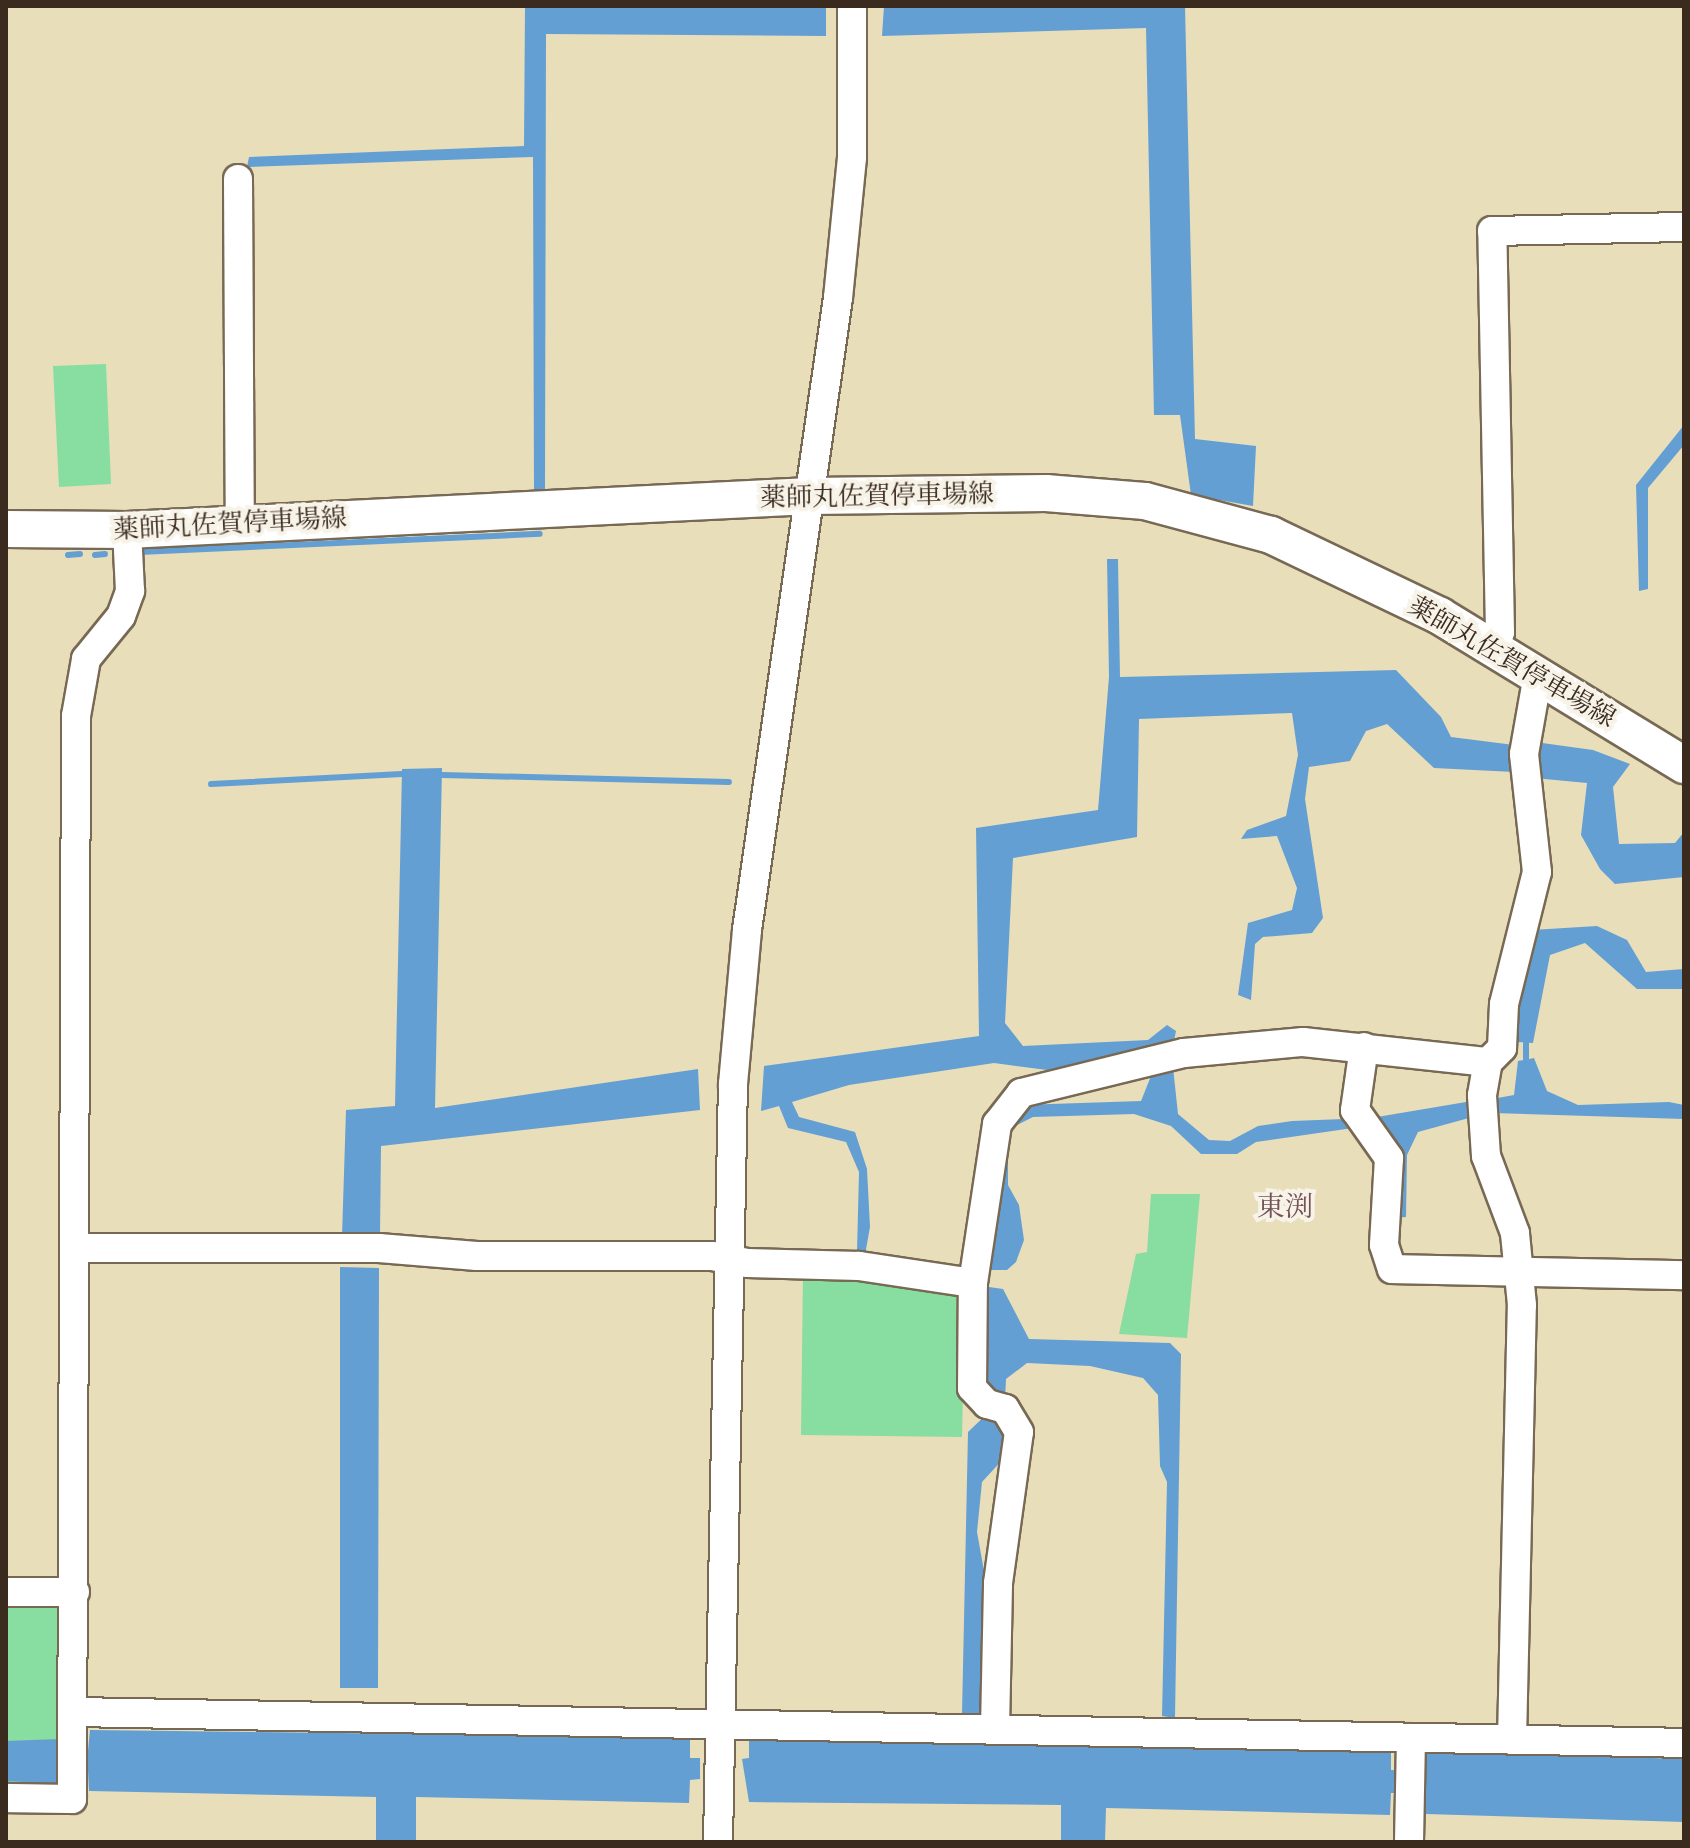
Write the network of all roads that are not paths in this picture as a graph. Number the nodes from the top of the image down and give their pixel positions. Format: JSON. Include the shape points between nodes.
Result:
{"nodes":[{"id":1,"x":852,"y":6,"type":"edge"},
{"id":2,"x":238,"y":179,"type":"dead end"},
{"id":3,"x":1684,"y":227,"type":"edge"},
{"id":4,"x":810,"y":496,"type":"junction"},
{"id":5,"x":240,"y":523,"type":"junction"},
{"id":6,"x":6,"y":529,"type":"edge"},
{"id":7,"x":127,"y":530,"type":"junction"},
{"id":8,"x":1494,"y":647,"type":"junction"},
{"id":9,"x":1538,"y":675,"type":"junction"},
{"id":10,"x":1684,"y":765,"type":"edge"},
{"id":11,"x":1364,"y":1047,"type":"junction"},
{"id":12,"x":1488,"y":1062,"type":"junction"},
{"id":13,"x":76,"y":1248,"type":"junction"},
{"id":14,"x":729,"y":1259,"type":"junction"},
{"id":15,"x":1519,"y":1273,"type":"junction"},
{"id":16,"x":1684,"y":1275,"type":"edge"},
{"id":17,"x":973,"y":1283,"type":"junction"},
{"id":18,"x":6,"y":1592,"type":"edge"},
{"id":19,"x":75,"y":1592,"type":"junction"},
{"id":20,"x":75,"y":1712,"type":"junction"},
{"id":21,"x":720,"y":1721,"type":"junction"},
{"id":22,"x":995,"y":1729,"type":"junction"},
{"id":23,"x":1411,"y":1738,"type":"junction"},
{"id":24,"x":1512,"y":1740,"type":"junction"},
{"id":25,"x":1684,"y":1743,"type":"edge"},
{"id":26,"x":6,"y":1798,"type":"edge"},
{"id":27,"x":718,"y":1842,"type":"edge"},
{"id":28,"x":1409,"y":1842,"type":"edge"}],
"edges":[{"from":1,"to":4,"type":"street","via":[[852,157]]},
{"from":2,"to":5,"type":"street"},
{"from":3,"to":8,"type":"street","via":[[1492,231],[1500,632]]},
{"from":4,"to":5,"type":"main road","name":"薬師丸佐賀停車場線"},
{"from":4,"to":8,"type":"main road","name":"薬師丸佐賀停車場線","via":[[1046,493],[1145,501],[1271,535]]},
{"from":4,"to":14,"type":"street","via":[[747,930],[733,1084]]},
{"from":5,"to":7,"type":"main road","name":"薬師丸佐賀停車場線"},
{"from":6,"to":7,"type":"main road","name":"薬師丸佐賀停車場線"},
{"from":7,"to":13,"type":"street","via":[[130,591],[121,616],[86,659],[76,716]]},
{"from":8,"to":9,"type":"main road","name":"薬師丸佐賀停車場線"},
{"from":9,"to":10,"type":"main road","name":"薬師丸佐賀停車場線"},
{"from":9,"to":12,"type":"street","via":[[1524,760],[1537,872],[1504,1004],[1502,1048]]},
{"from":11,"to":12,"type":"street"},
{"from":11,"to":15,"type":"street","via":[[1362,1120],[1389,1158],[1384,1245],[1392,1269]]},
{"from":11,"to":17,"type":"street","via":[[1261,1043],[1058,1080],[1021,1093],[997,1124]]},
{"from":12,"to":15,"type":"street","via":[[1482,1105],[1486,1156],[1515,1233]]},
{"from":13,"to":14,"type":"street","via":[[379,1248],[477,1256]]},
{"from":13,"to":19,"type":"street"},
{"from":14,"to":17,"type":"street","via":[[859,1266]]},
{"from":14,"to":21,"type":"street"},
{"from":15,"to":16,"type":"street"},
{"from":15,"to":24,"type":"street"},
{"from":17,"to":22,"type":"street","via":[[972,1388],[1019,1432],[998,1583]]},
{"from":18,"to":19,"type":"street"},
{"from":19,"to":20,"type":"street"},
{"from":20,"to":21,"type":"street"},
{"from":20,"to":26,"type":"street","via":[[72,1799]]},
{"from":21,"to":22,"type":"street"},
{"from":21,"to":27,"type":"street"},
{"from":22,"to":23,"type":"street"},
{"from":23,"to":24,"type":"street"},
{"from":23,"to":28,"type":"street"},
{"from":24,"to":25,"type":"street"}]}
